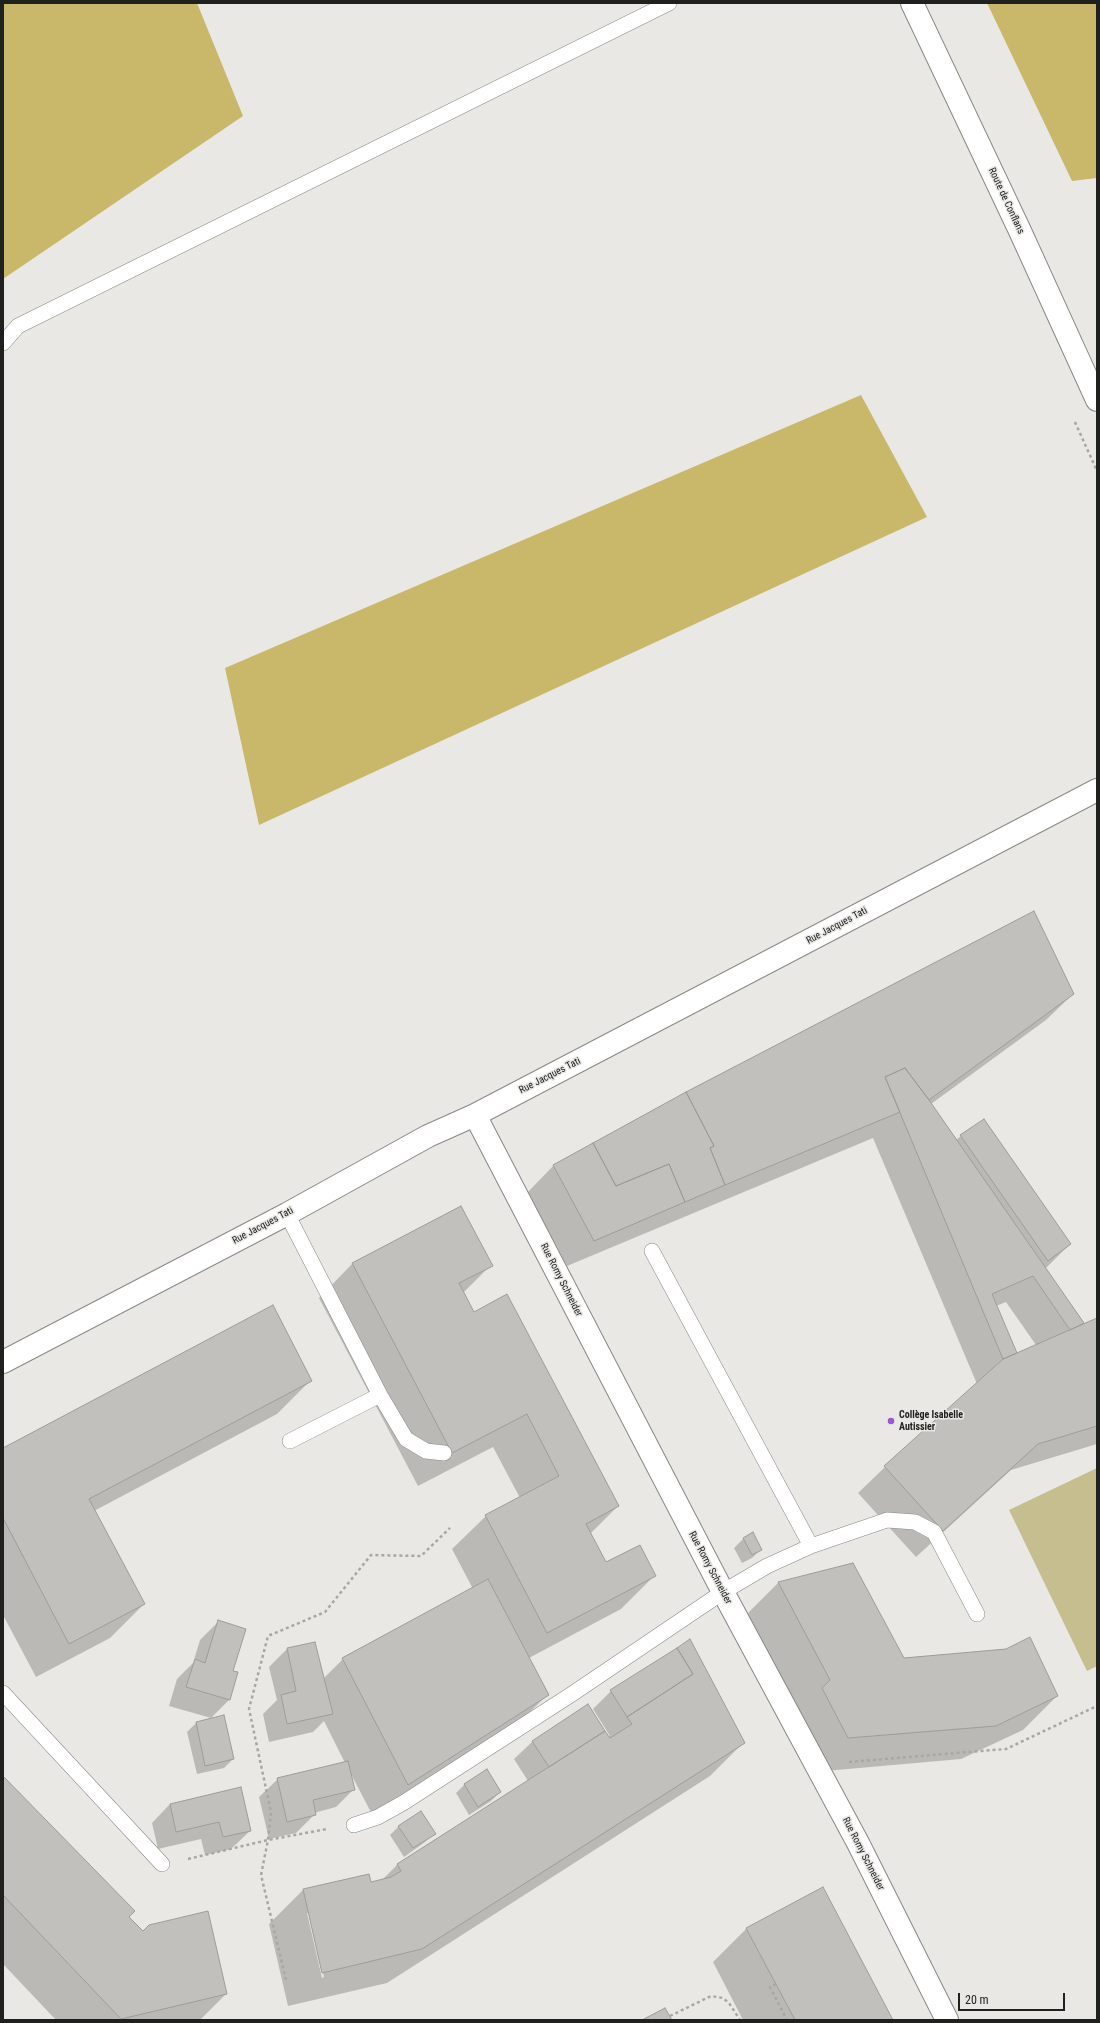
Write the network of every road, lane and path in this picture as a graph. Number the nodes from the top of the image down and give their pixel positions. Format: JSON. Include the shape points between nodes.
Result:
{"nodes":[{"id":1,"x":669,"y":3,"type":"edge"},
{"id":2,"x":912,"y":3,"type":"edge"},
{"id":3,"x":3,"y":343,"type":"edge"},
{"id":4,"x":1097,"y":400,"type":"edge"},
{"id":5,"x":1097,"y":790,"type":"edge"},
{"id":6,"x":475,"y":1115,"type":"junction"},
{"id":7,"x":287,"y":1214,"type":"junction"},
{"id":8,"x":652,"y":1251,"type":"dead end"},
{"id":9,"x":3,"y":1362,"type":"edge"},
{"id":10,"x":380,"y":1395,"type":"junction"},
{"id":11,"x":290,"y":1441,"type":"dead end"},
{"id":12,"x":444,"y":1453,"type":"dead end"},
{"id":13,"x":450,"y":1528,"type":"dead end"},
{"id":14,"x":811,"y":1546,"type":"junction"},
{"id":15,"x":723,"y":1592,"type":"junction"},
{"id":16,"x":977,"y":1614,"type":"dead end"},
{"id":17,"x":3,"y":1693,"type":"edge"},
{"id":18,"x":1097,"y":1706,"type":"edge"},
{"id":19,"x":816,"y":1765,"type":"junction"},
{"id":20,"x":354,"y":1825,"type":"joint"},
{"id":21,"x":268,"y":1840,"type":"junction"},
{"id":22,"x":162,"y":1864,"type":"joint"},
{"id":23,"x":286,"y":1980,"type":"dead end"},
{"id":24,"x":776,"y":1984,"type":"dead end"},
{"id":25,"x":670,"y":2016,"type":"dead end"},
{"id":26,"x":740,"y":2020,"type":"edge"},
{"id":27,"x":787,"y":2020,"type":"edge"},
{"id":28,"x":947,"y":2020,"type":"edge"}],
"edges":[{"from":1,"to":3,"type":"lane","via":[[18,326]]},
{"from":2,"to":4,"type":"street","name":"Route de Conflans"},
{"from":5,"to":6,"type":"street","name":"Rue Jacques Tati"},
{"from":6,"to":7,"type":"street","name":"Rue Jacques Tati","via":[[428,1136]]},
{"from":6,"to":15,"type":"street","name":"Rue Romy Schneider"},
{"from":7,"to":9,"type":"street","name":"Rue Jacques Tati"},
{"from":7,"to":10,"type":"lane"},
{"from":8,"to":14,"type":"lane"},
{"from":10,"to":11,"type":"lane"},
{"from":10,"to":12,"type":"lane","via":[[406,1439],[426,1451]]},
{"from":13,"to":21,"type":"path","via":[[421,1556],[371,1555],[325,1612],[268,1636],[249,1709],[271,1812]]},
{"from":14,"to":15,"type":"lane","via":[[767,1566]]},
{"from":14,"to":16,"type":"lane","via":[[887,1520],[915,1522],[934,1532]]},
{"from":15,"to":19,"type":"street","name":"Rue Romy Schneider"},
{"from":15,"to":20,"type":"lane","via":[[572,1694],[403,1803],[378,1818]]},
{"from":17,"to":22,"type":"lane"},
{"from":18,"to":19,"type":"path","via":[[1006,1749]]},
{"from":19,"to":28,"type":"street","name":"Rue Romy Schneider"},
{"from":20,"to":21,"type":"path"},
{"from":21,"to":22,"type":"path"},
{"from":21,"to":23,"type":"path","via":[[261,1875]]},
{"from":24,"to":27,"type":"path","via":[[770,1987]]},
{"from":25,"to":26,"type":"path","via":[[711,1996],[723,1998]]}]}
